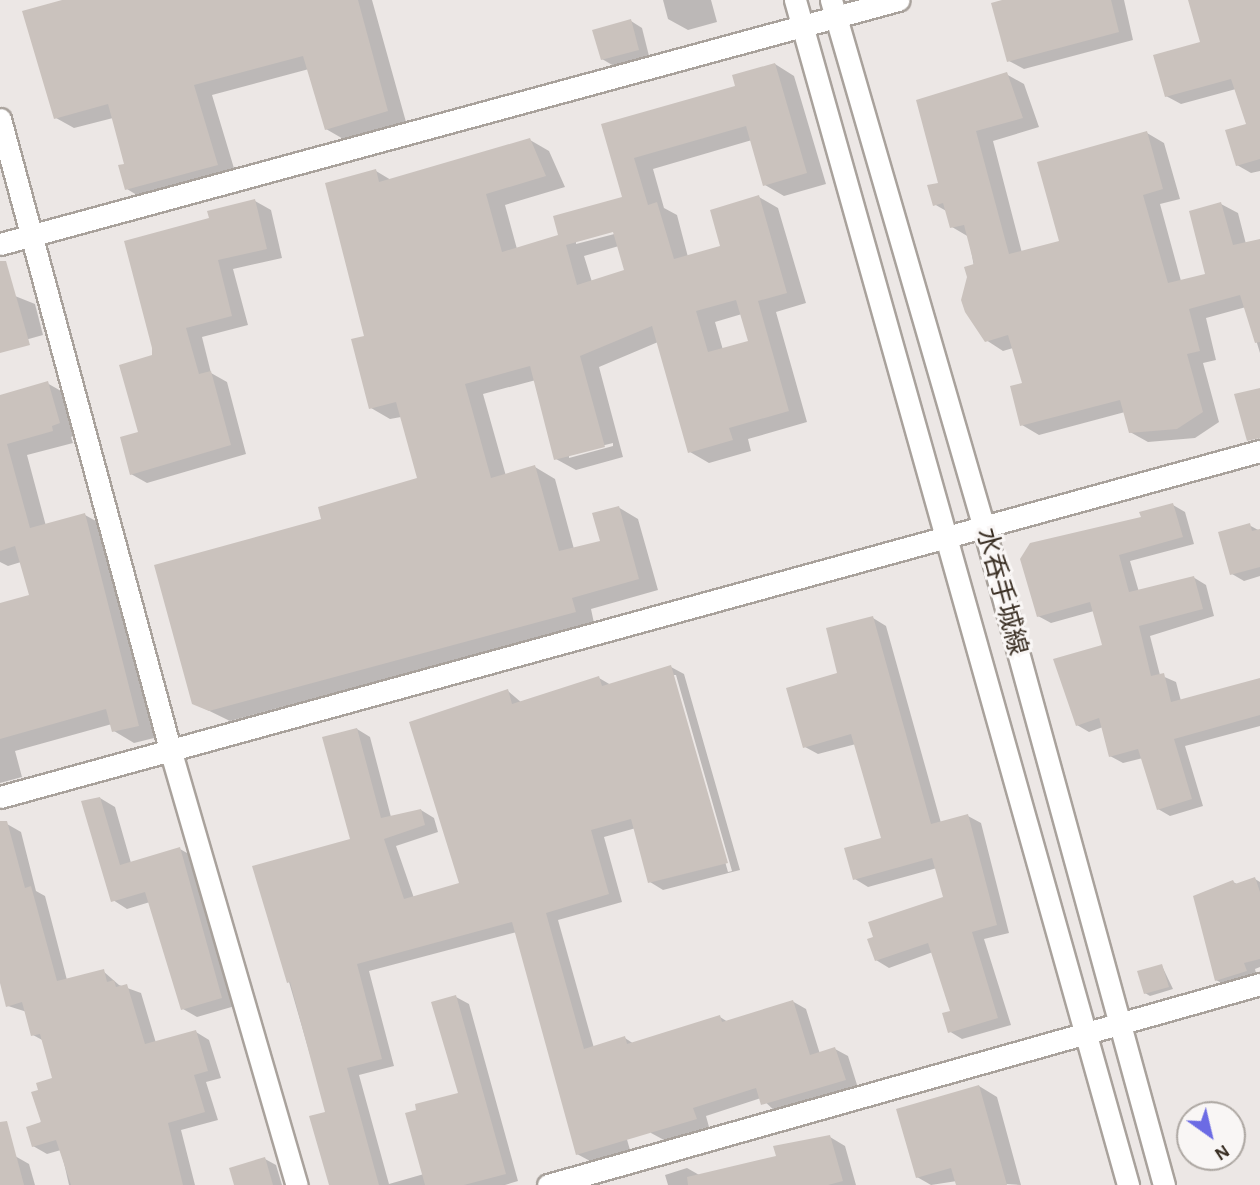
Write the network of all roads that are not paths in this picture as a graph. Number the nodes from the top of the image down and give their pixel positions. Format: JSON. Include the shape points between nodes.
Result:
{"nodes":[{"id":1,"x":795,"y":0,"type":"edge"},
{"id":2,"x":898,"y":0,"type":"edge"},
{"id":3,"x":833,"y":9,"type":"edge"},
{"id":4,"x":802,"y":25,"type":"junction"},
{"id":5,"x":0,"y":119,"type":"edge"},
{"id":6,"x":33,"y":235,"type":"junction"},
{"id":7,"x":0,"y":244,"type":"edge"},
{"id":8,"x":1260,"y":451,"type":"edge"},
{"id":9,"x":984,"y":528,"type":"junction"},
{"id":10,"x":947,"y":539,"type":"junction"},
{"id":11,"x":170,"y":749,"type":"junction"},
{"id":12,"x":0,"y":797,"type":"edge"},
{"id":13,"x":1260,"y":984,"type":"edge"},
{"id":14,"x":1120,"y":1023,"type":"junction"},
{"id":15,"x":1087,"y":1033,"type":"junction"},
{"id":16,"x":297,"y":1185,"type":"edge"},
{"id":17,"x":548,"y":1185,"type":"edge"},
{"id":18,"x":1128,"y":1185,"type":"edge"},
{"id":19,"x":1164,"y":1185,"type":"edge"}],
"edges":[{"from":1,"to":4,"type":"street","name":"水呑手城線"},
{"from":2,"to":3,"type":"street"},
{"from":3,"to":4,"type":"street"},
{"from":3,"to":9,"type":"street","name":"水呑手城線"},
{"from":4,"to":6,"type":"street"},
{"from":4,"to":10,"type":"street","name":"水呑手城線"},
{"from":5,"to":6,"type":"street"},
{"from":6,"to":7,"type":"street"},
{"from":6,"to":11,"type":"street"},
{"from":8,"to":9,"type":"street"},
{"from":9,"to":10,"type":"street"},
{"from":9,"to":14,"type":"street","name":"水呑手城線"},
{"from":10,"to":11,"type":"street"},
{"from":10,"to":15,"type":"street","name":"水呑手城線"},
{"from":11,"to":12,"type":"street"},
{"from":11,"to":16,"type":"street"},
{"from":13,"to":14,"type":"street"},
{"from":14,"to":15,"type":"street"},
{"from":14,"to":19,"type":"street","name":"水呑手城線"},
{"from":15,"to":17,"type":"street"},
{"from":15,"to":18,"type":"street","name":"水呑手城線"}]}
